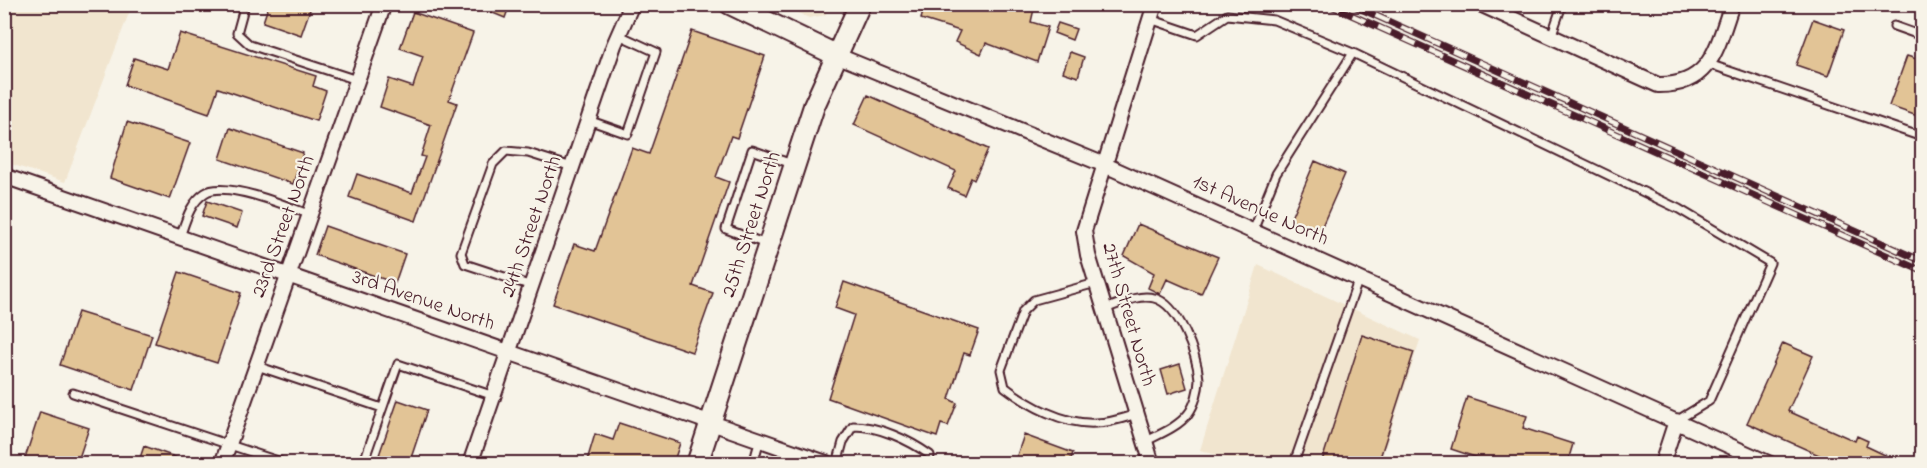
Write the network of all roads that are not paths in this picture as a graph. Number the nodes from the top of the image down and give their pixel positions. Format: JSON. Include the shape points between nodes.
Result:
{"nodes":[{"id":1,"x":244,"y":4,"type":"edge"},
{"id":2,"x":384,"y":4,"type":"edge"},
{"id":3,"x":632,"y":4,"type":"edge"},
{"id":4,"x":730,"y":4,"type":"edge"},
{"id":5,"x":860,"y":4,"type":"edge"},
{"id":6,"x":1155,"y":4,"type":"edge"},
{"id":7,"x":1480,"y":4,"type":"edge"},
{"id":8,"x":1553,"y":4,"type":"edge"},
{"id":9,"x":1732,"y":4,"type":"edge"},
{"id":10,"x":1150,"y":19,"type":"junction"},
{"id":11,"x":1894,"y":26,"type":"dead end"},
{"id":12,"x":619,"y":35,"type":"junction"},
{"id":13,"x":1923,"y":36,"type":"edge"},
{"id":14,"x":1551,"y":37,"type":"junction"},
{"id":15,"x":1353,"y":53,"type":"junction"},
{"id":16,"x":836,"y":55,"type":"junction"},
{"id":17,"x":1706,"y":63,"type":"junction"},
{"id":18,"x":357,"y":80,"type":"junction"},
{"id":19,"x":588,"y":120,"type":"junction"},
{"id":20,"x":1923,"y":137,"type":"edge"},
{"id":21,"x":794,"y":165,"type":"junction"},
{"id":22,"x":1105,"y":165,"type":"junction"},
{"id":23,"x":572,"y":167,"type":"junction"},
{"id":24,"x":4,"y":176,"type":"edge"},
{"id":25,"x":308,"y":214,"type":"junction"},
{"id":26,"x":1253,"y":231,"type":"junction"},
{"id":27,"x":180,"y":237,"type":"junction"},
{"id":28,"x":768,"y":245,"type":"junction"},
{"id":29,"x":287,"y":274,"type":"junction"},
{"id":30,"x":1359,"y":278,"type":"junction"},
{"id":31,"x":1096,"y":283,"type":"junction"},
{"id":32,"x":532,"y":286,"type":"junction"},
{"id":33,"x":1105,"y":309,"type":"junction"},
{"id":34,"x":509,"y":351,"type":"junction"},
{"id":35,"x":255,"y":365,"type":"junction"},
{"id":36,"x":72,"y":393,"type":"dead end"},
{"id":37,"x":494,"y":396,"type":"junction"},
{"id":38,"x":382,"y":408,"type":"junction"},
{"id":39,"x":1137,"y":414,"type":"junction"},
{"id":40,"x":1676,"y":421,"type":"junction"},
{"id":41,"x":710,"y":422,"type":"junction"},
{"id":42,"x":760,"y":439,"type":"junction"},
{"id":43,"x":1146,"y":441,"type":"junction"},
{"id":44,"x":229,"y":443,"type":"junction"},
{"id":45,"x":1296,"y":457,"type":"dead end"},
{"id":46,"x":813,"y":461,"type":"edge"},
{"id":47,"x":222,"y":464,"type":"edge"},
{"id":48,"x":287,"y":464,"type":"edge"},
{"id":49,"x":363,"y":464,"type":"edge"},
{"id":50,"x":470,"y":464,"type":"edge"},
{"id":51,"x":697,"y":464,"type":"edge"},
{"id":52,"x":753,"y":464,"type":"edge"},
{"id":53,"x":829,"y":464,"type":"edge"},
{"id":54,"x":837,"y":464,"type":"edge"},
{"id":55,"x":929,"y":464,"type":"edge"},
{"id":56,"x":1152,"y":464,"type":"edge"},
{"id":57,"x":1662,"y":464,"type":"edge"},
{"id":58,"x":1770,"y":464,"type":"edge"}],
"edges":[{"from":1,"to":18,"type":"lane","via":[[237,33],[250,45]]},
{"from":2,"to":18,"type":"street","name":"23rd Street North"},
{"from":3,"to":12,"type":"street","name":"24th Street North"},
{"from":4,"to":16,"type":"main road","name":"1st Avenue North"},
{"from":5,"to":16,"type":"main road","name":"25th Street North"},
{"from":6,"to":10,"type":"street","name":"27th Street North"},
{"from":7,"to":14,"type":"street"},
{"from":8,"to":14,"type":"lane","via":[[1561,8]]},
{"from":9,"to":17,"type":"street","via":[[1717,48]]},
{"from":10,"to":15,"type":"lane","via":[[1197,35],[1227,15],[1274,20]]},
{"from":10,"to":22,"type":"street","name":"27th Street North"},
{"from":11,"to":13,"type":"lane"},
{"from":12,"to":19,"type":"street","name":"24th Street North"},
{"from":12,"to":19,"type":"lane","via":[[656,52],[628,134]]},
{"from":14,"to":17,"type":"street","via":[[1658,85],[1678,85],[1698,75]]},
{"from":15,"to":26,"type":"lane","via":[[1276,174]]},
{"from":15,"to":40,"type":"lane","via":[[1679,209],[1770,263],[1709,400]]},
{"from":16,"to":21,"type":"main road","name":"25th Street North"},
{"from":16,"to":22,"type":"street","name":"1st Avenue North"},
{"from":17,"to":20,"type":"lane"},
{"from":18,"to":25,"type":"street","name":"23rd Street North"},
{"from":19,"to":23,"type":"street","name":"24th Street North"},
{"from":21,"to":28,"type":"main road","name":"25th Street North"},
{"from":21,"to":28,"type":"lane","via":[[752,150],[726,229]]},
{"from":22,"to":26,"type":"street","name":"1st Avenue North"},
{"from":22,"to":31,"type":"street","name":"27th Street North","via":[[1084,231]]},
{"from":23,"to":32,"type":"street","name":"24th Street North"},
{"from":23,"to":32,"type":"lane","via":[[528,153],[506,151],[493,164],[461,253],[465,264]]},
{"from":24,"to":27,"type":"street","name":"3rd Avenue North"},
{"from":25,"to":27,"type":"lane","via":[[225,189],[206,192],[191,207]]},
{"from":25,"to":29,"type":"street","name":"23rd Street North"},
{"from":26,"to":30,"type":"street","name":"1st Avenue North"},
{"from":27,"to":29,"type":"street","name":"3rd Avenue North"},
{"from":28,"to":41,"type":"main road","name":"25th Street North"},
{"from":29,"to":34,"type":"street","name":"3rd Avenue North"},
{"from":29,"to":35,"type":"street","name":"23rd Street North"},
{"from":30,"to":40,"type":"street","name":"1st Avenue North"},
{"from":30,"to":45,"type":"lane"},
{"from":31,"to":33,"type":"street","name":"27th Street North"},
{"from":31,"to":39,"type":"lane","via":[[1034,300],[1023,311],[1001,370],[1005,387],[1026,403],[1068,419],[1094,424]]},
{"from":32,"to":34,"type":"street","name":"24th Street North"},
{"from":33,"to":39,"type":"street","name":"27th Street North"},
{"from":33,"to":43,"type":"lane","via":[[1137,298],[1154,298],[1172,309],[1191,350],[1199,379],[1195,401],[1177,425]]},
{"from":34,"to":37,"type":"street","name":"24th Street North"},
{"from":34,"to":41,"type":"street","name":"3rd Avenue North"},
{"from":35,"to":38,"type":"lane"},
{"from":35,"to":44,"type":"street","name":"23rd Street North"},
{"from":36,"to":44,"type":"lane"},
{"from":37,"to":38,"type":"lane","via":[[398,364]]},
{"from":37,"to":50,"type":"street","name":"24th Street North"},
{"from":38,"to":49,"type":"lane"},
{"from":39,"to":43,"type":"street","name":"27th Street North"},
{"from":40,"to":57,"type":"street"},
{"from":40,"to":58,"type":"street","name":"1st Avenue North"},
{"from":41,"to":42,"type":"street","name":"3rd Avenue North"},
{"from":41,"to":51,"type":"main road","name":"25th Street North"},
{"from":42,"to":46,"type":"street","name":"3rd Avenue North"},
{"from":42,"to":52,"type":"lane"},
{"from":43,"to":56,"type":"street","name":"27th Street North"},
{"from":44,"to":47,"type":"street","name":"23rd Street North"},
{"from":44,"to":48,"type":"lane"},
{"from":46,"to":53,"type":"street","name":"3rd Avenue North"},
{"from":54,"to":55,"type":"lane","via":[[843,442],[853,426],[866,426],[914,444],[930,455]]}]}
